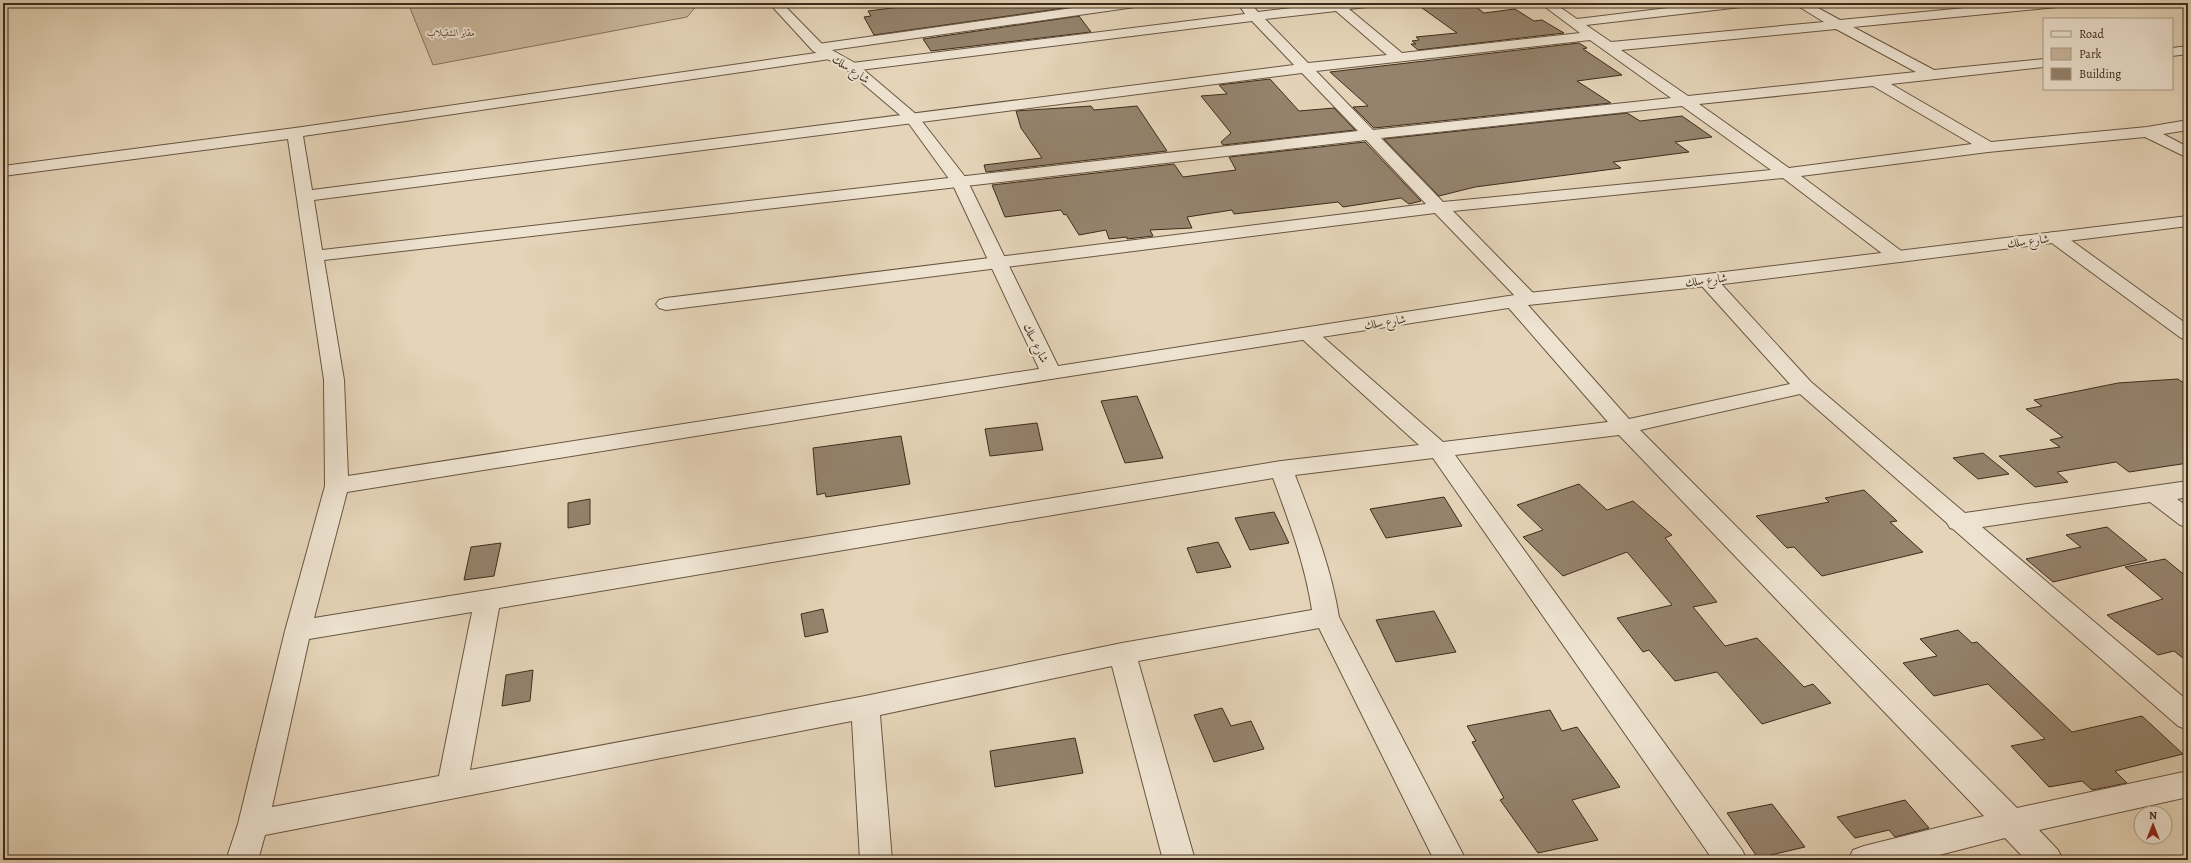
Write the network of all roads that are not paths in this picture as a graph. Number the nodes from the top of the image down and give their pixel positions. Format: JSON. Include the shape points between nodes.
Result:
{"nodes":[{"id":1,"x":775,"y":3,"type":"edge"},
{"id":2,"x":1135,"y":3,"type":"edge"},
{"id":3,"x":1242,"y":3,"type":"edge"},
{"id":4,"x":1367,"y":3,"type":"edge"},
{"id":5,"x":1546,"y":3,"type":"edge"},
{"id":6,"x":1741,"y":3,"type":"edge"},
{"id":7,"x":1799,"y":3,"type":"edge"},
{"id":8,"x":2057,"y":3,"type":"edge"},
{"id":9,"x":1339,"y":7,"type":"junction"},
{"id":10,"x":1089,"y":10,"type":"junction"},
{"id":11,"x":1254,"y":16,"type":"junction"},
{"id":12,"x":1573,"y":23,"type":"junction"},
{"id":13,"x":1836,"y":23,"type":"junction"},
{"id":14,"x":1110,"y":34,"type":"junction"},
{"id":15,"x":1590,"y":36,"type":"junction"},
{"id":16,"x":1606,"y":46,"type":"junction"},
{"id":17,"x":2188,"y":50,"type":"edge"},
{"id":18,"x":824,"y":51,"type":"junction"},
{"id":19,"x":2173,"y":52,"type":"edge"},
{"id":20,"x":1398,"y":57,"type":"junction"},
{"id":21,"x":2043,"y":63,"type":"edge"},
{"id":22,"x":852,"y":68,"type":"junction"},
{"id":23,"x":1305,"y":68,"type":"junction"},
{"id":24,"x":1930,"y":74,"type":"junction"},
{"id":25,"x":1874,"y":80,"type":"junction"},
{"id":26,"x":1682,"y":100,"type":"junction"},
{"id":27,"x":912,"y":118,"type":"junction"},
{"id":28,"x":2188,"y":126,"type":"edge"},
{"id":29,"x":2147,"y":132,"type":"junction"},
{"id":30,"x":295,"y":133,"type":"junction"},
{"id":31,"x":1367,"y":135,"type":"junction"},
{"id":32,"x":1988,"y":147,"type":"junction"},
{"id":33,"x":2188,"y":153,"type":"edge"},
{"id":34,"x":3,"y":171,"type":"edge"},
{"id":35,"x":1786,"y":173,"type":"junction"},
{"id":36,"x":960,"y":182,"type":"junction"},
{"id":37,"x":305,"y":196,"type":"junction"},
{"id":38,"x":1440,"y":207,"type":"junction"},
{"id":39,"x":2188,"y":221,"type":"edge"},
{"id":40,"x":2055,"y":238,"type":"junction"},
{"id":41,"x":315,"y":256,"type":"junction"},
{"id":42,"x":1898,"y":257,"type":"junction"},
{"id":43,"x":996,"y":261,"type":"junction"},
{"id":44,"x":1708,"y":280,"type":"junction"},
{"id":45,"x":1521,"y":301,"type":"junction"},
{"id":46,"x":666,"y":304,"type":"dead end"},
{"id":47,"x":1308,"y":334,"type":"junction"},
{"id":48,"x":2188,"y":334,"type":"edge"},
{"id":49,"x":1051,"y":373,"type":"junction"},
{"id":50,"x":1804,"y":387,"type":"junction"},
{"id":51,"x":1624,"y":427,"type":"junction"},
{"id":52,"x":1440,"y":451,"type":"junction"},
{"id":53,"x":1281,"y":469,"type":"junction"},
{"id":54,"x":337,"y":486,"type":"junction"},
{"id":55,"x":2188,"y":489,"type":"edge"},
{"id":56,"x":2153,"y":493,"type":"junction"},
{"id":57,"x":2188,"y":520,"type":"edge"},
{"id":58,"x":1958,"y":522,"type":"junction"},
{"id":59,"x":487,"y":600,"type":"junction"},
{"id":60,"x":1326,"y":617,"type":"junction"},
{"id":61,"x":298,"y":631,"type":"junction"},
{"id":62,"x":1122,"y":653,"type":"junction"},
{"id":63,"x":865,"y":707,"type":"junction"},
{"id":64,"x":2188,"y":718,"type":"edge"},
{"id":65,"x":2188,"y":784,"type":"edge"},
{"id":66,"x":452,"y":786,"type":"junction"},
{"id":67,"x":2012,"y":823,"type":"junction"},
{"id":68,"x":253,"y":824,"type":"junction"},
{"id":69,"x":242,"y":860,"type":"edge"},
{"id":70,"x":876,"y":860,"type":"edge"},
{"id":71,"x":1179,"y":860,"type":"edge"},
{"id":72,"x":1450,"y":860,"type":"edge"},
{"id":73,"x":1731,"y":860,"type":"edge"},
{"id":74,"x":1864,"y":860,"type":"edge"},
{"id":75,"x":2047,"y":860,"type":"edge"}],
"edges":[{"from":1,"to":18,"type":"street","name":"شارع سلك"},
{"from":2,"to":10,"type":"street"},
{"from":3,"to":11,"type":"street"},
{"from":4,"to":9,"type":"street"},
{"from":5,"to":12,"type":"street"},
{"from":6,"to":12,"type":"street"},
{"from":7,"to":13,"type":"street"},
{"from":8,"to":13,"type":"street"},
{"from":9,"to":11,"type":"street"},
{"from":9,"to":20,"type":"street"},
{"from":10,"to":14,"type":"street"},
{"from":10,"to":18,"type":"street"},
{"from":11,"to":14,"type":"street"},
{"from":11,"to":23,"type":"street"},
{"from":12,"to":15,"type":"street"},
{"from":13,"to":16,"type":"street"},
{"from":13,"to":24,"type":"street"},
{"from":14,"to":22,"type":"street"},
{"from":15,"to":16,"type":"street"},
{"from":15,"to":20,"type":"street"},
{"from":16,"to":26,"type":"street"},
{"from":17,"to":19,"type":"street"},
{"from":18,"to":22,"type":"street","name":"شارع سلك"},
{"from":18,"to":30,"type":"street"},
{"from":20,"to":23,"type":"street"},
{"from":21,"to":24,"type":"street"},
{"from":22,"to":27,"type":"street","name":"شارع سلك"},
{"from":23,"to":27,"type":"street"},
{"from":23,"to":31,"type":"street"},
{"from":24,"to":25,"type":"street"},
{"from":25,"to":26,"type":"street"},
{"from":25,"to":32,"type":"street"},
{"from":26,"to":31,"type":"street"},
{"from":26,"to":35,"type":"street"},
{"from":27,"to":36,"type":"street","name":"شارع سلك"},
{"from":27,"to":37,"type":"street"},
{"from":28,"to":29,"type":"street"},
{"from":29,"to":32,"type":"street"},
{"from":29,"to":33,"type":"street"},
{"from":30,"to":34,"type":"street"},
{"from":30,"to":37,"type":"street"},
{"from":31,"to":36,"type":"street"},
{"from":31,"to":38,"type":"street"},
{"from":32,"to":35,"type":"street"},
{"from":35,"to":38,"type":"street"},
{"from":35,"to":42,"type":"street"},
{"from":36,"to":41,"type":"street"},
{"from":36,"to":43,"type":"street","name":"شارع سلك"},
{"from":37,"to":41,"type":"street"},
{"from":38,"to":43,"type":"street"},
{"from":38,"to":45,"type":"street"},
{"from":39,"to":40,"type":"street","name":"شارع سلك"},
{"from":40,"to":42,"type":"street","name":"شارع سلك"},
{"from":40,"to":48,"type":"street"},
{"from":41,"to":54,"type":"street","via":[[334,380]]},
{"from":42,"to":44,"type":"street","name":"شارع سلك"},
{"from":43,"to":46,"type":"street"},
{"from":43,"to":49,"type":"street","name":"شارع سلك"},
{"from":44,"to":45,"type":"street","name":"شارع سلك"},
{"from":44,"to":50,"type":"street"},
{"from":45,"to":47,"type":"street","name":"شارع سلك"},
{"from":45,"to":51,"type":"street"},
{"from":47,"to":49,"type":"street","name":"شارع سلك"},
{"from":47,"to":52,"type":"street"},
{"from":49,"to":54,"type":"street"},
{"from":50,"to":51,"type":"street"},
{"from":50,"to":58,"type":"street"},
{"from":51,"to":52,"type":"street"},
{"from":51,"to":67,"type":"street"},
{"from":52,"to":53,"type":"street"},
{"from":52,"to":73,"type":"street"},
{"from":53,"to":59,"type":"street"},
{"from":53,"to":60,"type":"street","via":[[1322,584]]},
{"from":54,"to":61,"type":"street"},
{"from":55,"to":56,"type":"street"},
{"from":56,"to":57,"type":"street"},
{"from":56,"to":58,"type":"street"},
{"from":58,"to":64,"type":"street"},
{"from":59,"to":61,"type":"street"},
{"from":59,"to":66,"type":"street"},
{"from":60,"to":62,"type":"street"},
{"from":60,"to":72,"type":"street"},
{"from":61,"to":68,"type":"street"},
{"from":62,"to":63,"type":"street"},
{"from":62,"to":71,"type":"street"},
{"from":63,"to":66,"type":"street"},
{"from":63,"to":70,"type":"street"},
{"from":65,"to":67,"type":"street"},
{"from":66,"to":68,"type":"street"},
{"from":67,"to":74,"type":"street"},
{"from":67,"to":75,"type":"street"},
{"from":68,"to":69,"type":"street"}]}
